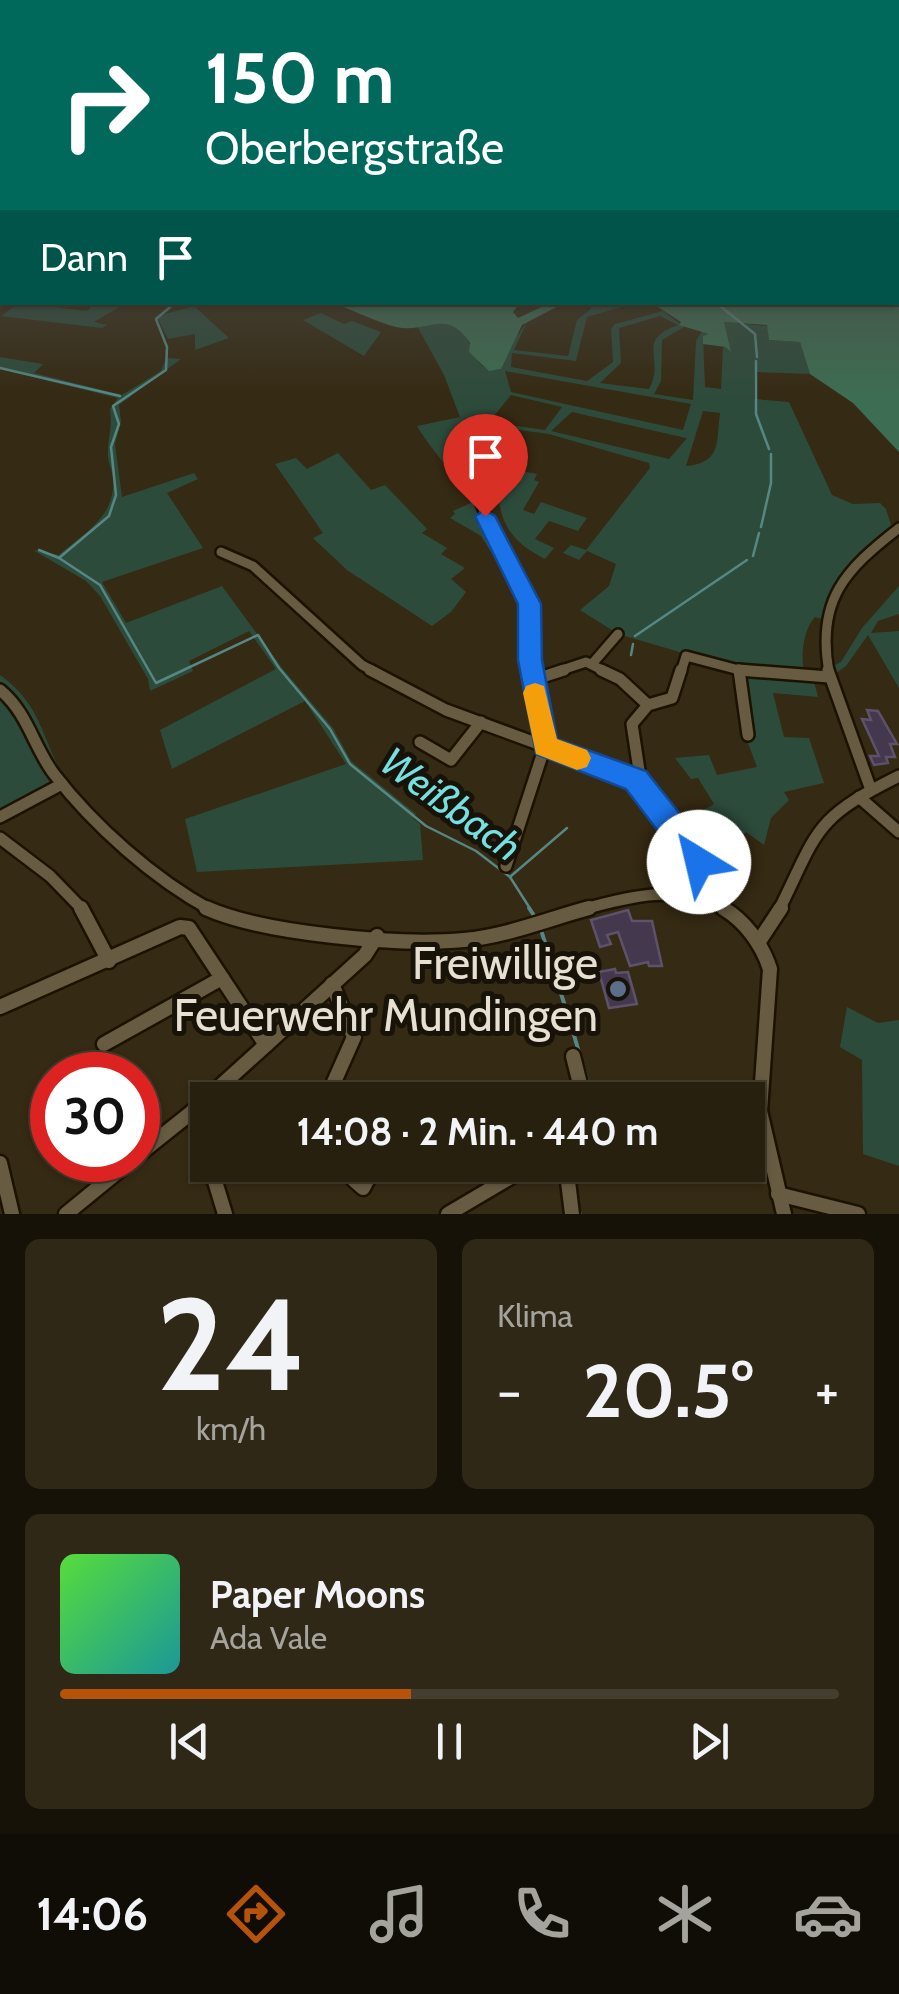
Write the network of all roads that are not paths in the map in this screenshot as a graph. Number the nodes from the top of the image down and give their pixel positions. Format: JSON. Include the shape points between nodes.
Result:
{"nodes":[{"id":1,"x":480,"y":504,"type":"dead end"},
{"id":2,"x":899,"y":528,"type":"edge"},
{"id":3,"x":221,"y":552,"type":"dead end"},
{"id":4,"x":618,"y":634,"type":"dead end"},
{"id":5,"x":592,"y":664,"type":"junction"},
{"id":6,"x":739,"y":670,"type":"junction"},
{"id":7,"x":829,"y":677,"type":"junction"},
{"id":8,"x":534,"y":680,"type":"junction"},
{"id":9,"x":0,"y":690,"type":"edge"},
{"id":10,"x":648,"y":705,"type":"junction"},
{"id":11,"x":481,"y":722,"type":"junction"},
{"id":12,"x":748,"y":735,"type":"dead end"},
{"id":13,"x":420,"y":742,"type":"dead end"},
{"id":14,"x":545,"y":746,"type":"junction"},
{"id":15,"x":899,"y":776,"type":"edge"},
{"id":16,"x":636,"y":780,"type":"junction"},
{"id":17,"x":62,"y":784,"type":"junction"},
{"id":18,"x":865,"y":794,"type":"junction"},
{"id":19,"x":0,"y":818,"type":"edge"},
{"id":20,"x":899,"y":832,"type":"edge"},
{"id":21,"x":0,"y":838,"type":"edge"},
{"id":22,"x":506,"y":866,"type":"dead end"},
{"id":23,"x":722,"y":902,"type":"junction"},
{"id":24,"x":377,"y":936,"type":"junction"},
{"id":25,"x":758,"y":943,"type":"junction"},
{"id":26,"x":109,"y":960,"type":"junction"},
{"id":27,"x":222,"y":978,"type":"junction"},
{"id":28,"x":332,"y":984,"type":"junction"},
{"id":29,"x":0,"y":1007,"type":"edge"},
{"id":30,"x":104,"y":1044,"type":"dead end"},
{"id":31,"x":266,"y":1045,"type":"junction"},
{"id":32,"x":572,"y":1056,"type":"dead end"},
{"id":33,"x":225,"y":1082,"type":"edge"},
{"id":34,"x":334,"y":1082,"type":"edge"},
{"id":35,"x":585,"y":1082,"type":"edge"},
{"id":36,"x":759,"y":1082,"type":"edge"},
{"id":37,"x":190,"y":1114,"type":"edge"},
{"id":38,"x":160,"y":1138,"type":"edge"},
{"id":39,"x":765,"y":1158,"type":"edge"},
{"id":40,"x":0,"y":1162,"type":"edge"},
{"id":41,"x":105,"y":1182,"type":"edge"},
{"id":42,"x":215,"y":1182,"type":"edge"},
{"id":43,"x":502,"y":1182,"type":"edge"},
{"id":44,"x":568,"y":1182,"type":"edge"},
{"id":45,"x":778,"y":1194,"type":"junction"},
{"id":46,"x":12,"y":1214,"type":"edge"},
{"id":47,"x":66,"y":1214,"type":"edge"},
{"id":48,"x":225,"y":1214,"type":"edge"},
{"id":49,"x":448,"y":1214,"type":"edge"},
{"id":50,"x":572,"y":1214,"type":"edge"},
{"id":51,"x":784,"y":1214,"type":"edge"},
{"id":52,"x":858,"y":1214,"type":"edge"}],
"edges":[{"from":1,"to":8,"type":"street","via":[[530,604]]},
{"from":2,"to":7,"type":"street","via":[[852,565],[832,593],[824,623]]},
{"from":3,"to":11,"type":"street","via":[[253,566],[362,665]]},
{"from":4,"to":5,"type":"street"},
{"from":5,"to":8,"type":"street"},
{"from":5,"to":10,"type":"street"},
{"from":6,"to":7,"type":"street"},
{"from":6,"to":10,"type":"street","via":[[686,656],[672,698]]},
{"from":6,"to":12,"type":"street"},
{"from":7,"to":18,"type":"street"},
{"from":8,"to":14,"type":"street"},
{"from":9,"to":17,"type":"street","via":[[22,710]]},
{"from":10,"to":16,"type":"street","via":[[632,724]]},
{"from":11,"to":13,"type":"street","via":[[452,760]]},
{"from":11,"to":14,"type":"street"},
{"from":14,"to":16,"type":"street"},
{"from":14,"to":22,"type":"street"},
{"from":15,"to":18,"type":"street"},
{"from":16,"to":23,"type":"street"},
{"from":17,"to":19,"type":"street"},
{"from":17,"to":24,"type":"street","via":[[200,905],[226,915]]},
{"from":18,"to":20,"type":"street"},
{"from":18,"to":25,"type":"street","via":[[813,836],[784,904]]},
{"from":21,"to":26,"type":"street","via":[[56,878],[85,909]]},
{"from":23,"to":24,"type":"street","via":[[647,893],[465,940]]},
{"from":23,"to":25,"type":"street"},
{"from":24,"to":28,"type":"street"},
{"from":25,"to":36,"type":"street","via":[[770,990]]},
{"from":26,"to":27,"type":"street","via":[[189,928]]},
{"from":26,"to":29,"type":"street"},
{"from":27,"to":30,"type":"street"},
{"from":27,"to":31,"type":"street"},
{"from":28,"to":31,"type":"street"},
{"from":28,"to":34,"type":"street","via":[[354,1037]]},
{"from":31,"to":33,"type":"street"},
{"from":32,"to":35,"type":"street"},
{"from":37,"to":38,"type":"street"},
{"from":39,"to":45,"type":"street"},
{"from":40,"to":46,"type":"street"},
{"from":41,"to":47,"type":"street"},
{"from":42,"to":48,"type":"street"},
{"from":43,"to":49,"type":"street"},
{"from":44,"to":50,"type":"street"},
{"from":45,"to":51,"type":"street"},
{"from":45,"to":52,"type":"street"}]}
